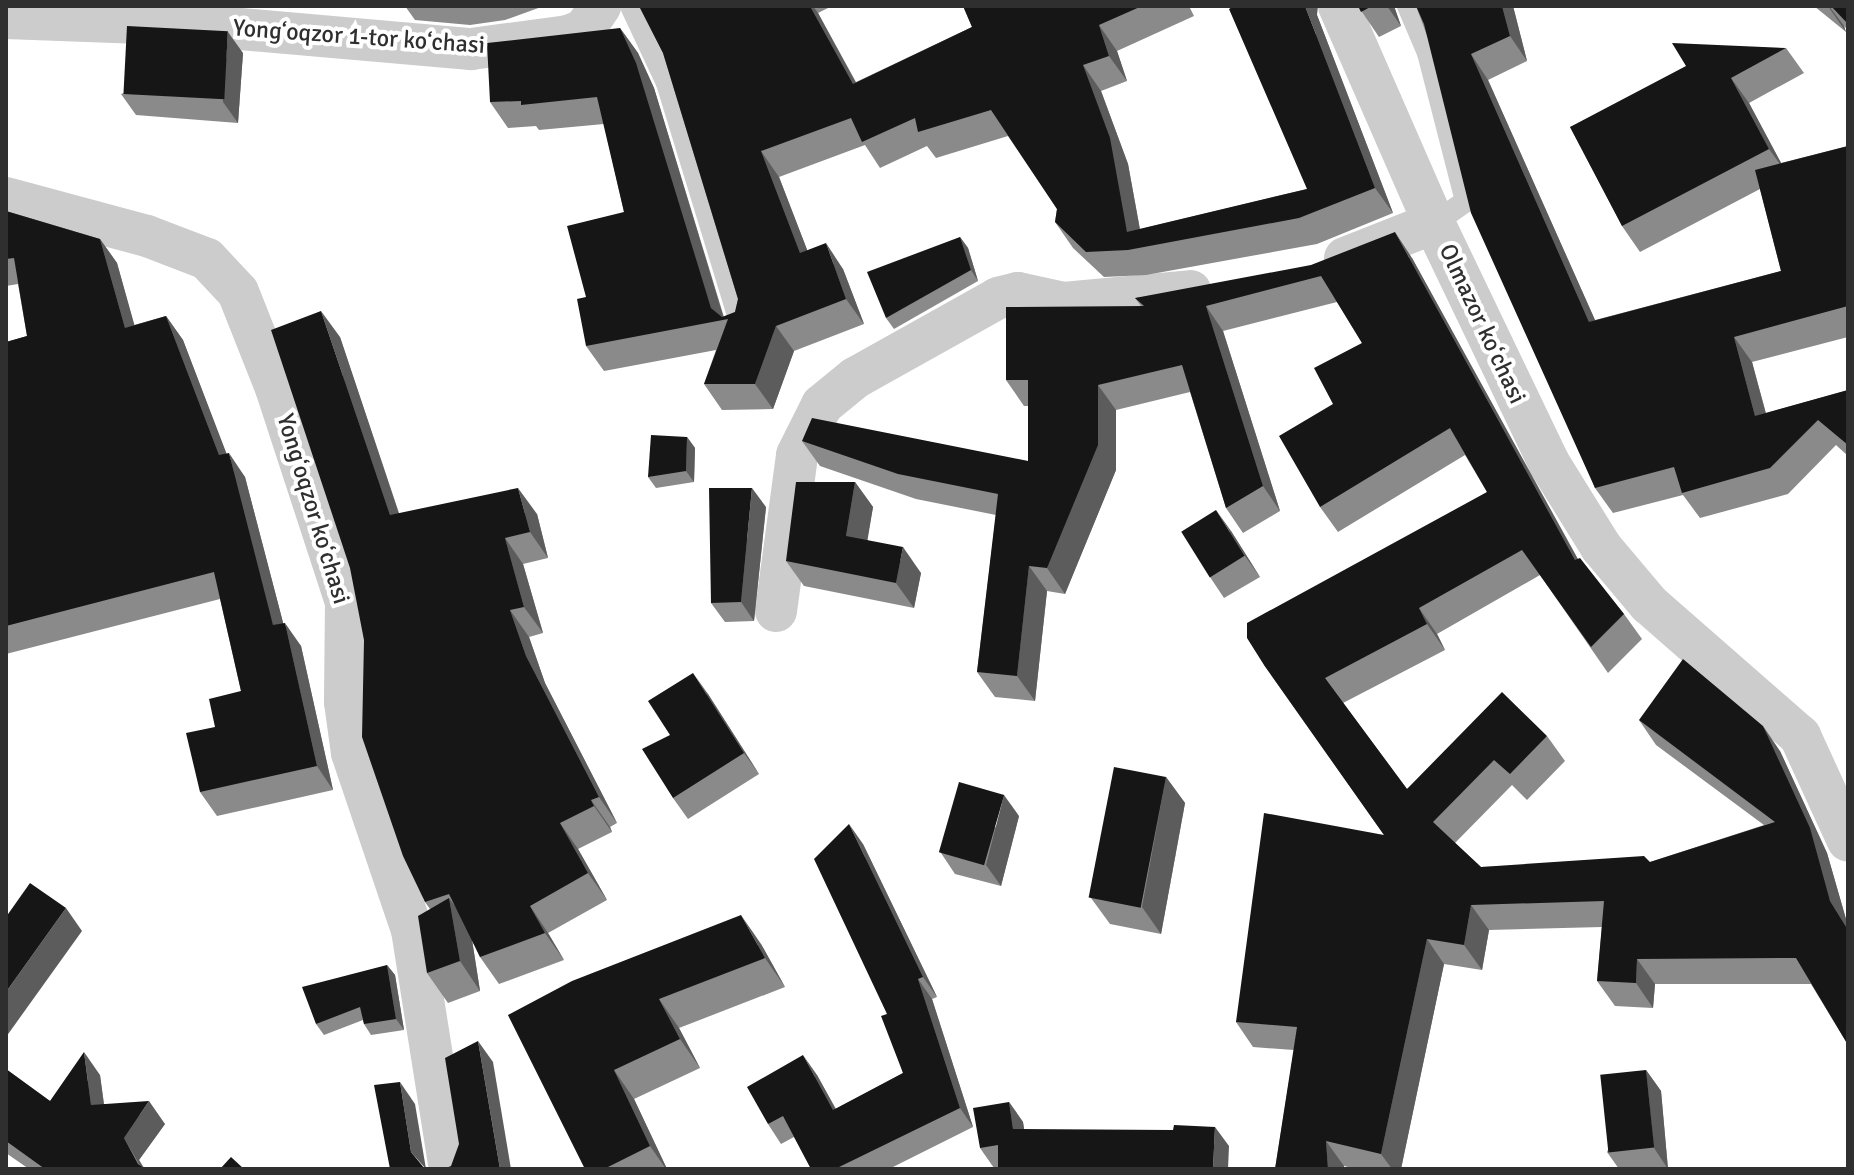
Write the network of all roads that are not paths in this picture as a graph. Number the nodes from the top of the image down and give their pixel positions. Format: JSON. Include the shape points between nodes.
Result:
{"nodes":[{"id":1,"x":600,"y":6,"type":"edge"},
{"id":2,"x":631,"y":6,"type":"edge"},
{"id":3,"x":1339,"y":6,"type":"edge"},
{"id":4,"x":1408,"y":6,"type":"edge"},
{"id":5,"x":6,"y":18,"type":"edge"},
{"id":6,"x":6,"y":198,"type":"edge"},
{"id":7,"x":1434,"y":223,"type":"junction"},
{"id":8,"x":1309,"y":269,"type":"edge"},
{"id":9,"x":1233,"y":283,"type":"edge"},
{"id":10,"x":742,"y":329,"type":"edge"},
{"id":11,"x":776,"y":611,"type":"dead end"},
{"id":12,"x":1848,"y":841,"type":"edge"},
{"id":13,"x":450,"y":1169,"type":"edge"}],
"edges":[{"from":1,"to":5,"type":"street","name":"Yongʻoqzor 1-tor koʻchasi","via":[[590,24],[568,36],[471,49],[195,25]]},
{"from":2,"to":10,"type":"lane","via":[[667,83]]},
{"from":3,"to":7,"type":"street"},
{"from":4,"to":7,"type":"lane","via":[[1428,53],[1466,201]]},
{"from":6,"to":13,"type":"street","name":"Yongʻoqzor koʻchasi","via":[[147,236],[207,259],[238,292],[276,388],[346,602],[345,702],[352,753],[412,930]]},
{"from":7,"to":8,"type":"street","name":"Olmazor koʻchasi"},
{"from":7,"to":12,"type":"street","name":"Olmazor koʻchasi","via":[[1549,463],[1601,547],[1649,604],[1800,736]]},
{"from":9,"to":11,"type":"street","via":[[1149,299],[1064,303],[1018,293],[998,298],[855,378],[822,405],[797,455]]}]}
